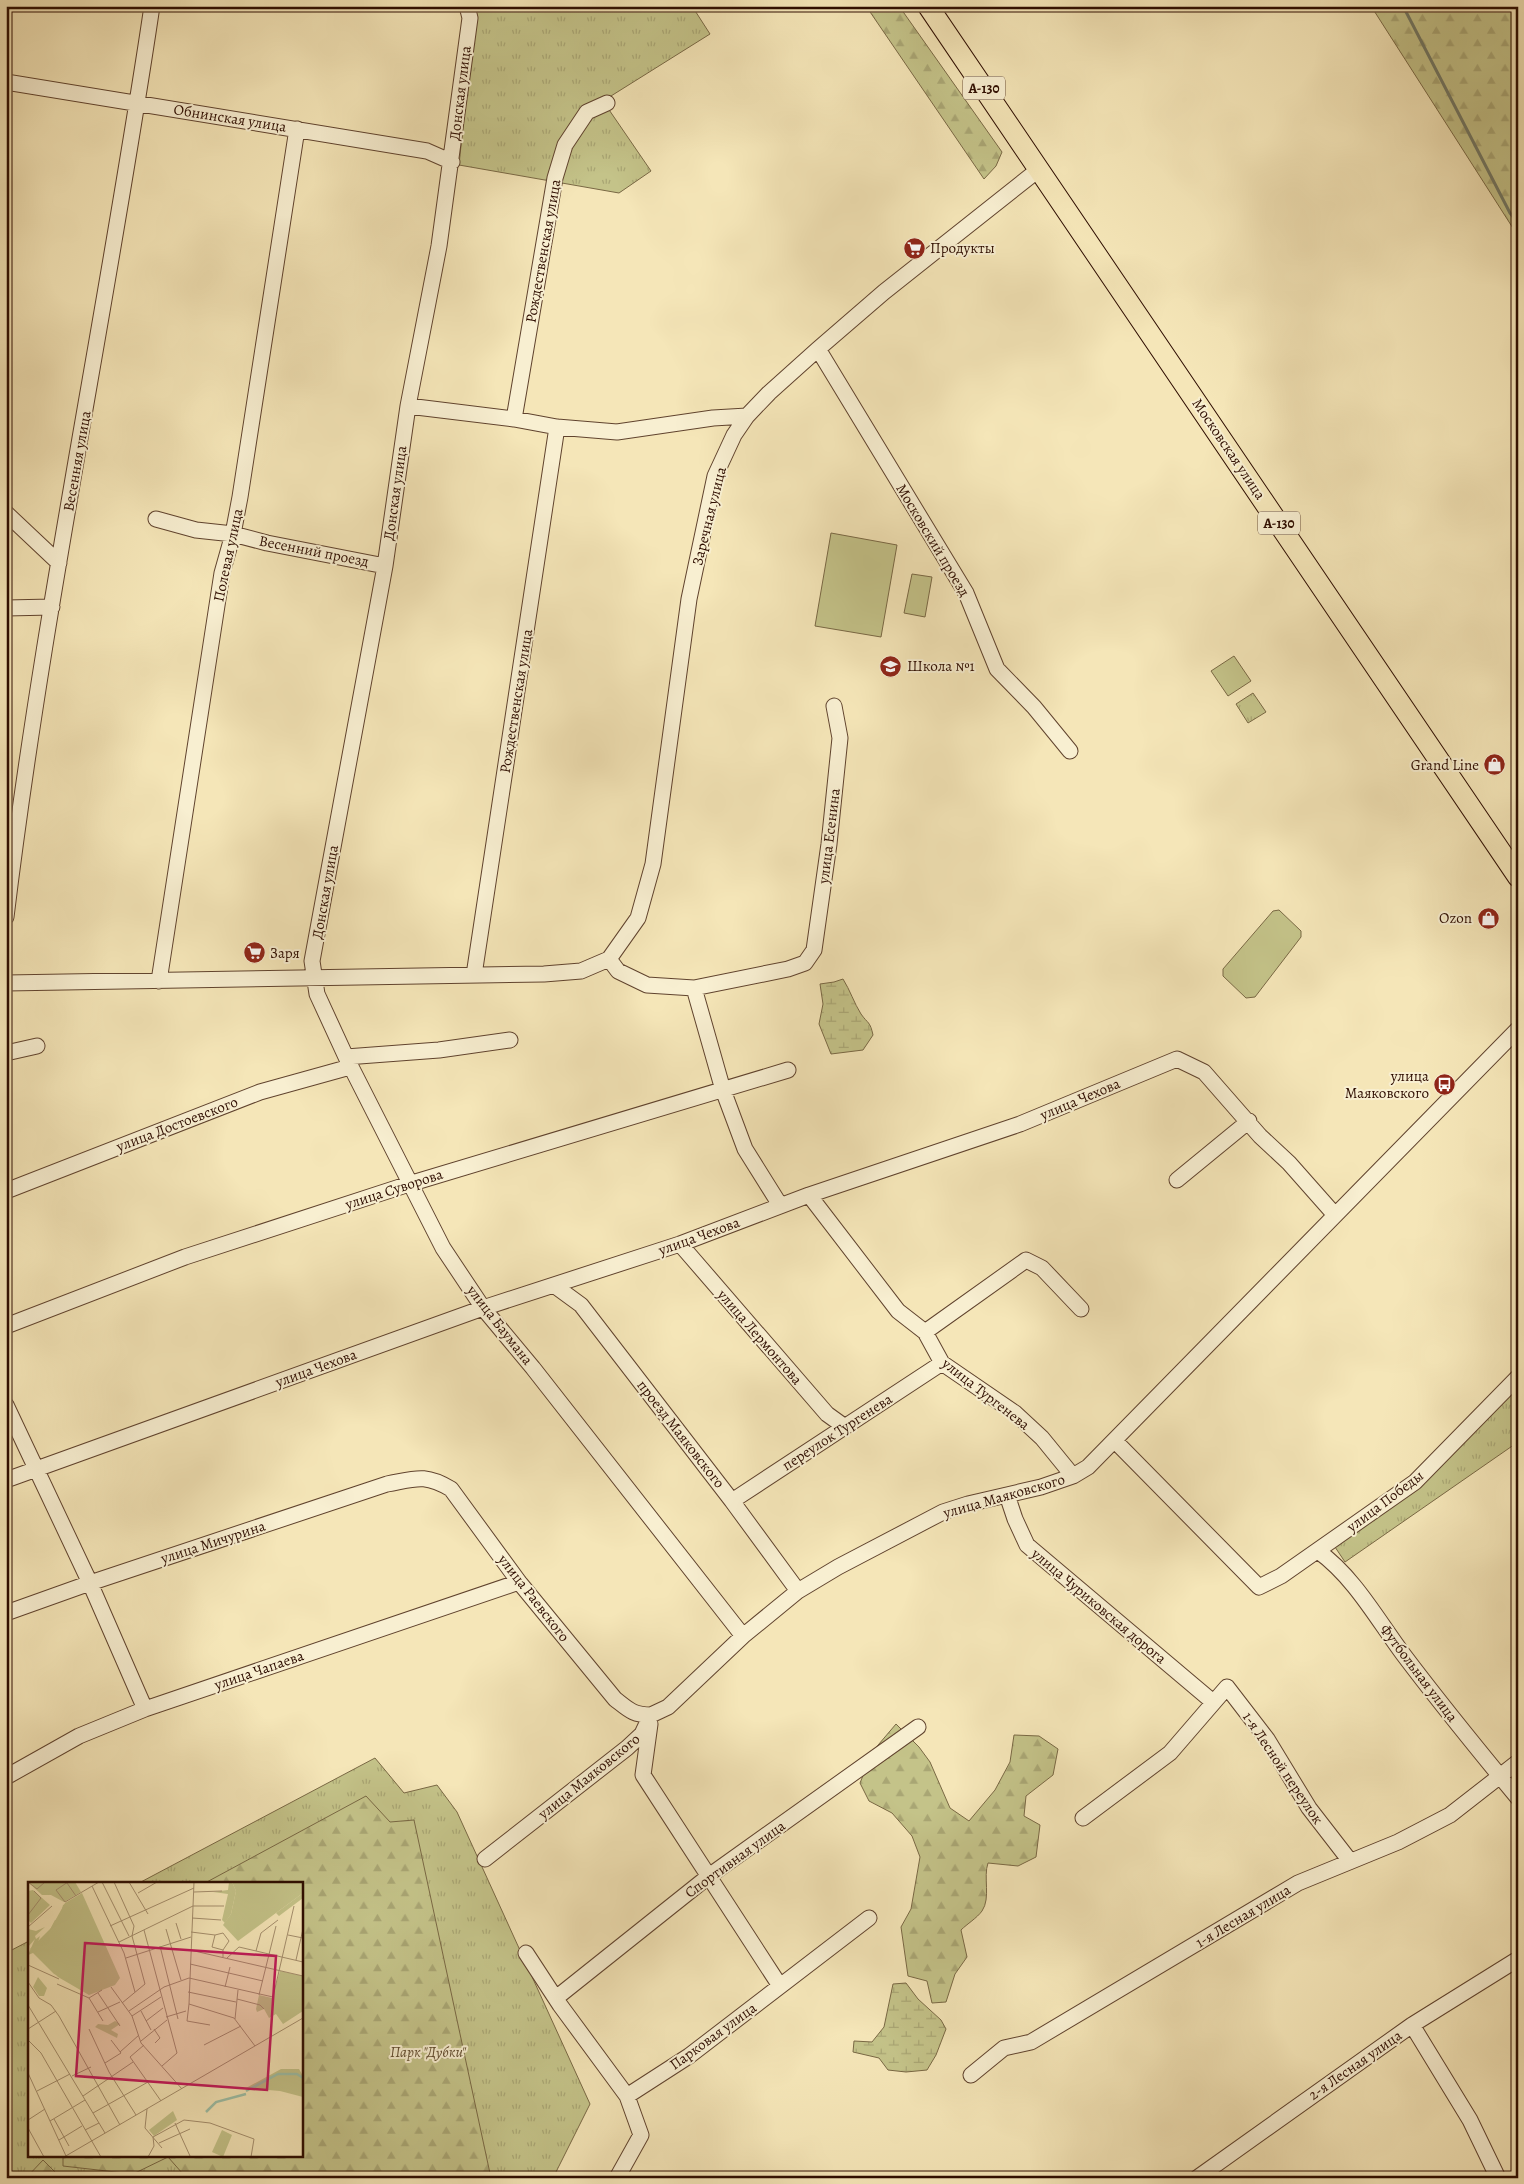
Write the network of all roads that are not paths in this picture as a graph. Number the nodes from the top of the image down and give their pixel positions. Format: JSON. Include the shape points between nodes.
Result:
{"nodes":[{"id":1,"x":152,"y":6,"type":"edge"},
{"id":2,"x":467,"y":6,"type":"edge"},
{"id":3,"x":928,"y":6,"type":"edge"},
{"id":4,"x":6,"y":82,"type":"edge"},
{"id":5,"x":607,"y":103,"type":"dead end"},
{"id":6,"x":138,"y":104,"type":"junction"},
{"id":7,"x":297,"y":129,"type":"junction"},
{"id":8,"x":452,"y":162,"type":"junction"},
{"id":9,"x":1038,"y":170,"type":"junction"},
{"id":10,"x":818,"y":348,"type":"junction"},
{"id":11,"x":408,"y":406,"type":"junction"},
{"id":12,"x":747,"y":416,"type":"junction"},
{"id":13,"x":514,"y":419,"type":"junction"},
{"id":14,"x":557,"y":427,"type":"junction"},
{"id":15,"x":6,"y":513,"type":"edge"},
{"id":16,"x":156,"y":519,"type":"dead end"},
{"id":17,"x":233,"y":534,"type":"junction"},
{"id":18,"x":59,"y":563,"type":"junction"},
{"id":19,"x":385,"y":566,"type":"junction"},
{"id":20,"x":52,"y":606,"type":"junction"},
{"id":21,"x":6,"y":608,"type":"edge"},
{"id":22,"x":834,"y":706,"type":"dead end"},
{"id":23,"x":1070,"y":751,"type":"dead end"},
{"id":24,"x":1518,"y":877,"type":"edge"},
{"id":25,"x":6,"y":917,"type":"edge"},
{"id":26,"x":609,"y":960,"type":"junction"},
{"id":27,"x":474,"y":975,"type":"junction"},
{"id":28,"x":314,"y":978,"type":"junction"},
{"id":29,"x":159,"y":981,"type":"junction"},
{"id":30,"x":6,"y":983,"type":"edge"},
{"id":31,"x":694,"y":988,"type":"junction"},
{"id":32,"x":1518,"y":1029,"type":"edge"},
{"id":33,"x":510,"y":1040,"type":"dead end"},
{"id":34,"x":38,"y":1046,"type":"dead end"},
{"id":35,"x":6,"y":1053,"type":"edge"},
{"id":36,"x":348,"y":1062,"type":"junction"},
{"id":37,"x":788,"y":1070,"type":"dead end"},
{"id":38,"x":723,"y":1090,"type":"junction"},
{"id":39,"x":1249,"y":1121,"type":"junction"},
{"id":40,"x":1176,"y":1180,"type":"dead end"},
{"id":41,"x":409,"y":1184,"type":"junction"},
{"id":42,"x":6,"y":1191,"type":"edge"},
{"id":43,"x":809,"y":1195,"type":"junction"},
{"id":44,"x":780,"y":1205,"type":"junction"},
{"id":45,"x":1336,"y":1215,"type":"junction"},
{"id":46,"x":680,"y":1244,"type":"junction"},
{"id":47,"x":555,"y":1286,"type":"junction"},
{"id":48,"x":483,"y":1308,"type":"junction"},
{"id":49,"x":1081,"y":1309,"type":"dead end"},
{"id":50,"x":6,"y":1326,"type":"edge"},
{"id":51,"x":925,"y":1332,"type":"junction"},
{"id":52,"x":942,"y":1363,"type":"junction"},
{"id":53,"x":1518,"y":1376,"type":"edge"},
{"id":54,"x":6,"y":1405,"type":"edge"},
{"id":55,"x":845,"y":1427,"type":"junction"},
{"id":56,"x":1115,"y":1440,"type":"junction"},
{"id":57,"x":37,"y":1468,"type":"junction"},
{"id":58,"x":1073,"y":1476,"type":"junction"},
{"id":59,"x":421,"y":1478,"type":"joint"},
{"id":60,"x":6,"y":1480,"type":"edge"},
{"id":61,"x":1007,"y":1495,"type":"junction"},
{"id":62,"x":732,"y":1501,"type":"junction"},
{"id":63,"x":1318,"y":1551,"type":"junction"},
{"id":64,"x":519,"y":1582,"type":"junction"},
{"id":65,"x":90,"y":1583,"type":"junction"},
{"id":66,"x":798,"y":1592,"type":"junction"},
{"id":67,"x":6,"y":1613,"type":"edge"},
{"id":68,"x":743,"y":1636,"type":"junction"},
{"id":69,"x":1213,"y":1702,"type":"junction"},
{"id":70,"x":145,"y":1709,"type":"junction"},
{"id":71,"x":651,"y":1715,"type":"junction"},
{"id":72,"x":918,"y":1727,"type":"dead end"},
{"id":73,"x":1518,"y":1762,"type":"edge"},
{"id":74,"x":1499,"y":1775,"type":"junction"},
{"id":75,"x":6,"y":1777,"type":"edge"},
{"id":76,"x":1518,"y":1798,"type":"edge"},
{"id":77,"x":1083,"y":1818,"type":"dead end"},
{"id":78,"x":485,"y":1858,"type":"dead end"},
{"id":79,"x":1350,"y":1861,"type":"junction"},
{"id":80,"x":709,"y":1876,"type":"junction"},
{"id":81,"x":869,"y":1918,"type":"dead end"},
{"id":82,"x":526,"y":1953,"type":"dead end"},
{"id":83,"x":1518,"y":1959,"type":"edge"},
{"id":84,"x":780,"y":1986,"type":"junction"},
{"id":85,"x":556,"y":1998,"type":"junction"},
{"id":86,"x":1412,"y":2025,"type":"junction"},
{"id":87,"x":971,"y":2075,"type":"dead end"},
{"id":88,"x":627,"y":2096,"type":"junction"},
{"id":89,"x":617,"y":2178,"type":"edge"},
{"id":90,"x":1197,"y":2178,"type":"edge"},
{"id":91,"x":1498,"y":2178,"type":"edge"}],
"edges":[{"from":1,"to":6,"type":"street","name":"Весенняя улица"},
{"from":2,"to":8,"type":"street","name":"Донская улица","via":[[470,18]]},
{"from":3,"to":9,"type":"main road","number":"А-130"},
{"from":4,"to":6,"type":"street","name":"Обнинская улица"},
{"from":5,"to":13,"type":"street","name":"Рождественская улица","via":[[587,112],[565,145],[555,178]]},
{"from":6,"to":7,"type":"street","name":"Обнинская улица"},
{"from":6,"to":18,"type":"street","name":"Весенняя улица"},
{"from":7,"to":8,"type":"street","name":"Обнинская улица","via":[[427,151]]},
{"from":7,"to":17,"type":"street","name":"Полевая улица"},
{"from":8,"to":11,"type":"street","name":"Донская улица"},
{"from":9,"to":10,"type":"street","name":"Заречная улица"},
{"from":9,"to":24,"type":"main road","name":"Московская улица","number":"А-130"},
{"from":10,"to":12,"type":"street","name":"Заречная улица"},
{"from":10,"to":23,"type":"street","name":"Московский проезд","via":[[966,593],[997,668]]},
{"from":11,"to":13,"type":"street"},
{"from":11,"to":19,"type":"street","name":"Донская улица"},
{"from":12,"to":14,"type":"street","via":[[616,432]]},
{"from":12,"to":26,"type":"street","name":"Заречная улица","via":[[734,434],[715,476],[690,599],[653,864],[638,918]]},
{"from":13,"to":14,"type":"street"},
{"from":14,"to":27,"type":"street","name":"Рождественская улица"},
{"from":15,"to":18,"type":"street"},
{"from":16,"to":17,"type":"street","name":"Весенний проезд","via":[[196,530]]},
{"from":17,"to":19,"type":"street","name":"Весенний проезд"},
{"from":17,"to":29,"type":"street","name":"Полевая улица","via":[[222,573]]},
{"from":18,"to":20,"type":"street","name":"Весенняя улица"},
{"from":19,"to":28,"type":"street","name":"Донская улица","via":[[312,961]]},
{"from":20,"to":21,"type":"street"},
{"from":20,"to":25,"type":"street","name":"Весенняя улица","via":[[19,808]]},
{"from":22,"to":31,"type":"street","name":"улица Есенина","via":[[840,738],[814,950],[805,963],[788,969]]},
{"from":26,"to":27,"type":"street","via":[[581,971]]},
{"from":26,"to":31,"type":"street","via":[[618,971],[647,985]]},
{"from":27,"to":28,"type":"street"},
{"from":28,"to":29,"type":"street"},
{"from":28,"to":36,"type":"street","name":"улица Баумана","via":[[317,994]]},
{"from":29,"to":30,"type":"street"},
{"from":31,"to":38,"type":"street"},
{"from":32,"to":45,"type":"street","name":"улица Маяковского"},
{"from":33,"to":36,"type":"street","name":"улица Достоевского"},
{"from":34,"to":35,"type":"street"},
{"from":36,"to":41,"type":"street","name":"улица Баумана"},
{"from":36,"to":42,"type":"street","name":"улица Достоевского","via":[[260,1092]]},
{"from":37,"to":38,"type":"street","name":"улица Суворова"},
{"from":38,"to":41,"type":"street","name":"улица Суворова"},
{"from":38,"to":44,"type":"street","via":[[745,1149]]},
{"from":39,"to":40,"type":"street"},
{"from":39,"to":43,"type":"street","name":"улица Чехова","via":[[1204,1072],[1176,1059],[1020,1124]]},
{"from":39,"to":45,"type":"street","name":"улица Чехова"},
{"from":41,"to":48,"type":"street","name":"улица Баумана","via":[[443,1248]]},
{"from":41,"to":50,"type":"street","name":"улица Суворова","via":[[184,1257]]},
{"from":43,"to":44,"type":"street","name":"улица Чехова"},
{"from":43,"to":51,"type":"street","name":"улица Тургенева","via":[[898,1311]]},
{"from":44,"to":46,"type":"street","name":"улица Чехова"},
{"from":45,"to":56,"type":"street","name":"улица Маяковского"},
{"from":46,"to":47,"type":"street","name":"улица Чехова"},
{"from":46,"to":55,"type":"street","name":"улица Лермонтова","via":[[827,1414]]},
{"from":47,"to":48,"type":"street","name":"улица Чехова"},
{"from":47,"to":62,"type":"street","name":"проезд Маяковского","via":[[581,1305]]},
{"from":48,"to":57,"type":"street","name":"улица Чехова"},
{"from":48,"to":68,"type":"street","name":"улица Баумана"},
{"from":49,"to":51,"type":"street","via":[[1042,1268],[1026,1260]]},
{"from":51,"to":52,"type":"street","name":"улица Тургенева"},
{"from":52,"to":55,"type":"street","name":"переулок Тургенева"},
{"from":52,"to":58,"type":"street","name":"улица Тургенева","via":[[1015,1413],[1042,1438]]},
{"from":53,"to":63,"type":"street","name":"улица Победы","via":[[1415,1482]]},
{"from":54,"to":57,"type":"street"},
{"from":55,"to":62,"type":"street","name":"переулок Тургенева"},
{"from":56,"to":58,"type":"street","name":"улица Маяковского","via":[[1088,1467]]},
{"from":56,"to":63,"type":"street","name":"улица Победы","via":[[1259,1586],[1281,1576]]},
{"from":57,"to":60,"type":"street","name":"улица Чехова"},
{"from":57,"to":65,"type":"street"},
{"from":58,"to":61,"type":"street","name":"улица Маяковского"},
{"from":59,"to":64,"type":"street","name":"улица Раевского","via":[[436,1480],[451,1489]]},
{"from":59,"to":65,"type":"street","name":"улица Мичурина","via":[[387,1484]]},
{"from":61,"to":66,"type":"street","name":"улица Маяковского","via":[[943,1512],[838,1567]]},
{"from":61,"to":69,"type":"street","name":"улица Чуриковская дорога","via":[[1026,1545]]},
{"from":62,"to":66,"type":"street","name":"проезд Маяковского"},
{"from":63,"to":74,"type":"street","name":"Футбольная улица","via":[[1331,1560],[1360,1594]]},
{"from":64,"to":70,"type":"street","name":"улица Чапаева"},
{"from":64,"to":71,"type":"street","name":"улица Раевского","via":[[615,1699],[630,1712]]},
{"from":65,"to":67,"type":"street","name":"улица Мичурина"},
{"from":65,"to":70,"type":"street"},
{"from":66,"to":68,"type":"street","name":"улица Маяковского"},
{"from":68,"to":71,"type":"street","name":"улица Маяковского","via":[[668,1707]]},
{"from":69,"to":77,"type":"street","name":"1-я Лесной переулок","via":[[1170,1753]]},
{"from":69,"to":79,"type":"street","name":"1-я Лесной переулок","via":[[1227,1687],[1267,1739],[1333,1842]]},
{"from":70,"to":75,"type":"street","name":"улица Чапаева","via":[[79,1736]]},
{"from":71,"to":78,"type":"street","name":"улица Маяковского","via":[[642,1734],[627,1748]]},
{"from":71,"to":80,"type":"street","via":[[643,1775]]},
{"from":72,"to":80,"type":"street","name":"Спортивная улица"},
{"from":73,"to":74,"type":"street","name":"1-я Лесная улица"},
{"from":74,"to":76,"type":"street","name":"Футбольная улица"},
{"from":74,"to":79,"type":"street","name":"1-я Лесная улица","via":[[1450,1815],[1398,1842]]},
{"from":79,"to":87,"type":"street","name":"1-я Лесная улица","via":[[1298,1883],[1031,2042],[1004,2048]]},
{"from":80,"to":84,"type":"street"},
{"from":80,"to":85,"type":"street","name":"Спортивная улица"},
{"from":81,"to":84,"type":"street","name":"Парковая улица"},
{"from":82,"to":85,"type":"street"},
{"from":83,"to":86,"type":"street","name":"2-я Лесная улица"},
{"from":84,"to":88,"type":"street","name":"Парковая улица","via":[[689,2056]]},
{"from":85,"to":88,"type":"street"},
{"from":86,"to":90,"type":"street","name":"2-я Лесная улица"},
{"from":86,"to":91,"type":"street","via":[[1470,2120]]},
{"from":88,"to":89,"type":"street","via":[[641,2135]]}]}
